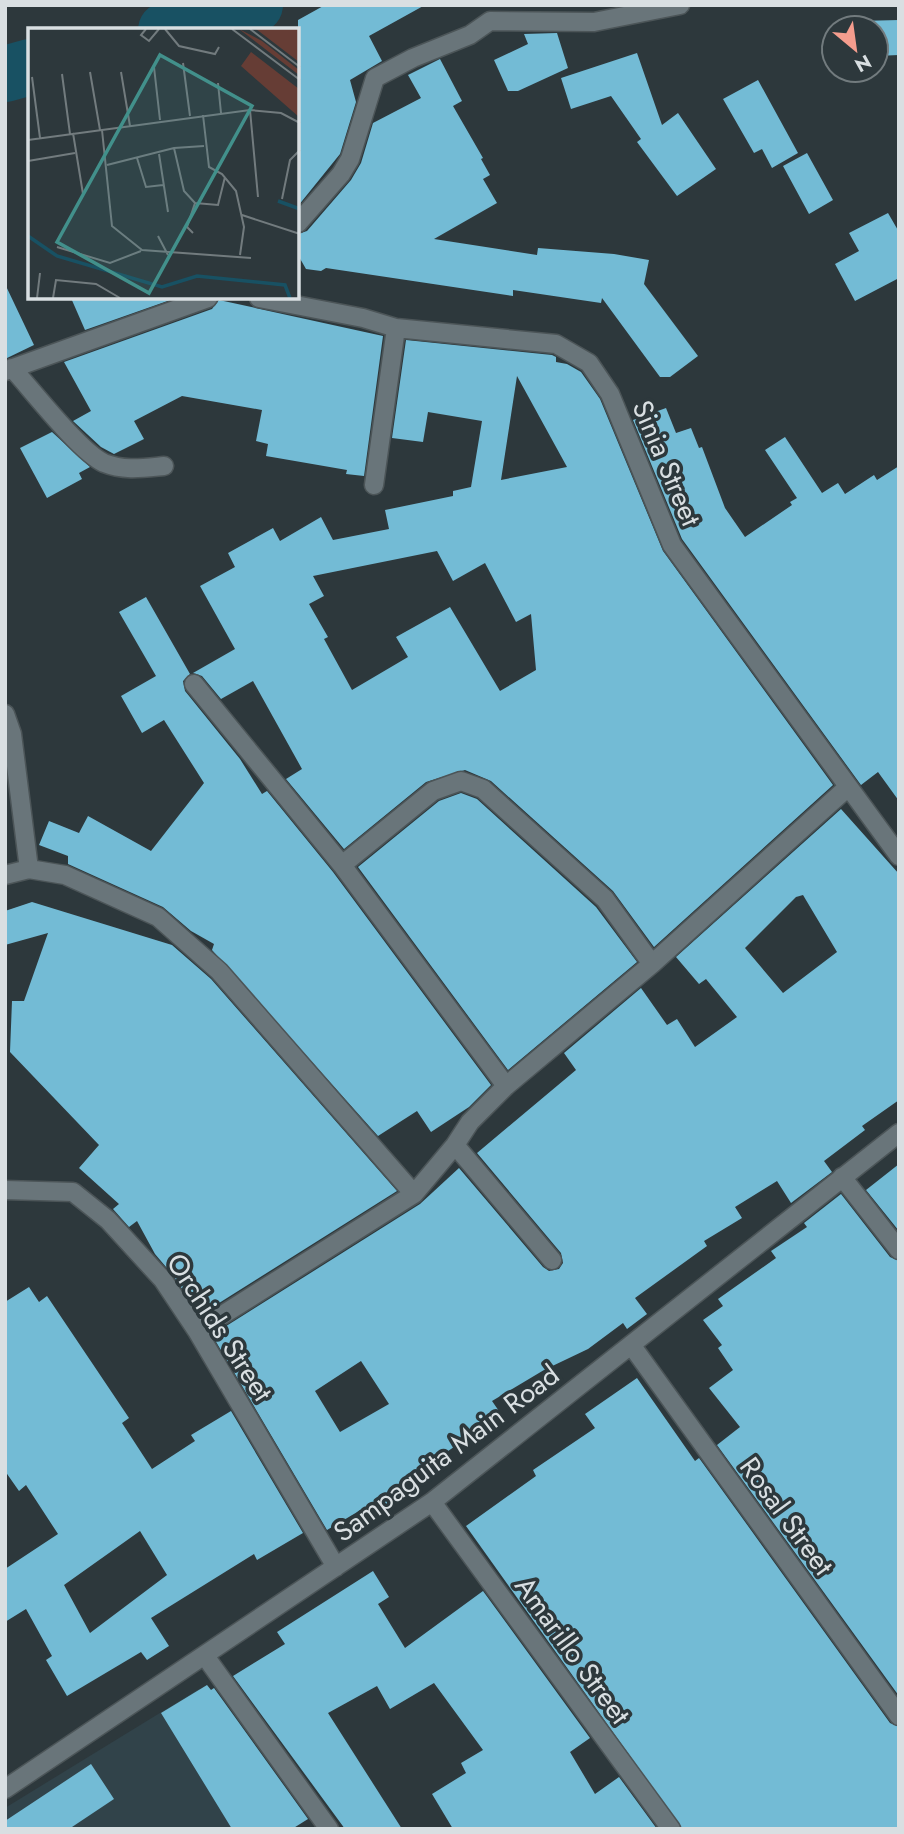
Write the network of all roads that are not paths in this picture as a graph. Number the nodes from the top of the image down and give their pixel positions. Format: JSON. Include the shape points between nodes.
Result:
{"nodes":[{"id":1,"x":680,"y":5,"type":"edge"},
{"id":2,"x":299,"y":222,"type":"edge"},
{"id":3,"x":205,"y":299,"type":"edge"},
{"id":4,"x":264,"y":299,"type":"edge"},
{"id":5,"x":396,"y":328,"type":"junction"},
{"id":6,"x":8,"y":370,"type":"edge"},
{"id":7,"x":164,"y":466,"type":"dead end"},
{"id":8,"x":374,"y":485,"type":"dead end"},
{"id":9,"x":194,"y":684,"type":"dead end"},
{"id":10,"x":5,"y":714,"type":"edge"},
{"id":11,"x":847,"y":788,"type":"junction"},
{"id":12,"x":899,"y":856,"type":"edge"},
{"id":13,"x":342,"y":865,"type":"junction"},
{"id":14,"x":29,"y":869,"type":"junction"},
{"id":15,"x":5,"y":875,"type":"edge"},
{"id":16,"x":652,"y":964,"type":"junction"},
{"id":17,"x":506,"y":1086,"type":"junction"},
{"id":18,"x":899,"y":1133,"type":"edge"},
{"id":19,"x":455,"y":1145,"type":"junction"},
{"id":20,"x":842,"y":1177,"type":"junction"},
{"id":21,"x":5,"y":1190,"type":"edge"},
{"id":22,"x":414,"y":1194,"type":"junction"},
{"id":23,"x":899,"y":1250,"type":"edge"},
{"id":24,"x":552,"y":1259,"type":"dead end"},
{"id":25,"x":197,"y":1331,"type":"junction"},
{"id":26,"x":632,"y":1346,"type":"junction"},
{"id":27,"x":432,"y":1502,"type":"junction"},
{"id":28,"x":336,"y":1567,"type":"junction"},
{"id":29,"x":205,"y":1656,"type":"junction"},
{"id":30,"x":899,"y":1716,"type":"edge"},
{"id":31,"x":5,"y":1789,"type":"edge"},
{"id":32,"x":329,"y":1829,"type":"edge"},
{"id":33,"x":671,"y":1829,"type":"edge"}],
"edges":[{"from":1,"to":2,"type":"street","via":[[594,22],[490,21],[470,35],[375,78],[350,159]]},
{"from":3,"to":6,"type":"street"},
{"from":4,"to":5,"type":"street","name":"Sinia Street"},
{"from":5,"to":8,"type":"street"},
{"from":5,"to":11,"type":"street","name":"Sinia Street","via":[[556,344],[589,363],[610,394],[672,545]]},
{"from":6,"to":7,"type":"street","via":[[83,448],[103,462],[133,470]]},
{"from":9,"to":13,"type":"street"},
{"from":10,"to":14,"type":"street","via":[[12,734]]},
{"from":11,"to":12,"type":"street","name":"Sinia Street"},
{"from":11,"to":16,"type":"street"},
{"from":13,"to":16,"type":"street","via":[[433,791],[461,781],[483,789],[605,899]]},
{"from":13,"to":17,"type":"street"},
{"from":14,"to":15,"type":"street"},
{"from":14,"to":22,"type":"street","via":[[65,875],[158,917],[219,971]]},
{"from":16,"to":17,"type":"street"},
{"from":17,"to":19,"type":"street","via":[[470,1122]]},
{"from":18,"to":20,"type":"street","name":"Sampaguita Main Road"},
{"from":19,"to":22,"type":"street"},
{"from":19,"to":24,"type":"street"},
{"from":20,"to":23,"type":"street"},
{"from":20,"to":26,"type":"street","name":"Sampaguita Main Road"},
{"from":21,"to":25,"type":"street","name":"Orchids Street","via":[[73,1192],[108,1220],[163,1280]]},
{"from":22,"to":25,"type":"street"},
{"from":25,"to":28,"type":"street","name":"Orchids Street"},
{"from":26,"to":27,"type":"street","name":"Sampaguita Main Road"},
{"from":26,"to":30,"type":"street","name":"Rosal Street"},
{"from":27,"to":28,"type":"street","name":"Sampaguita Main Road"},
{"from":27,"to":33,"type":"street","name":"Amarillo Street"},
{"from":28,"to":29,"type":"street","name":"Sampaguita Main Road"},
{"from":29,"to":31,"type":"street","name":"Sampaguita Main Road"},
{"from":29,"to":32,"type":"street"}]}
